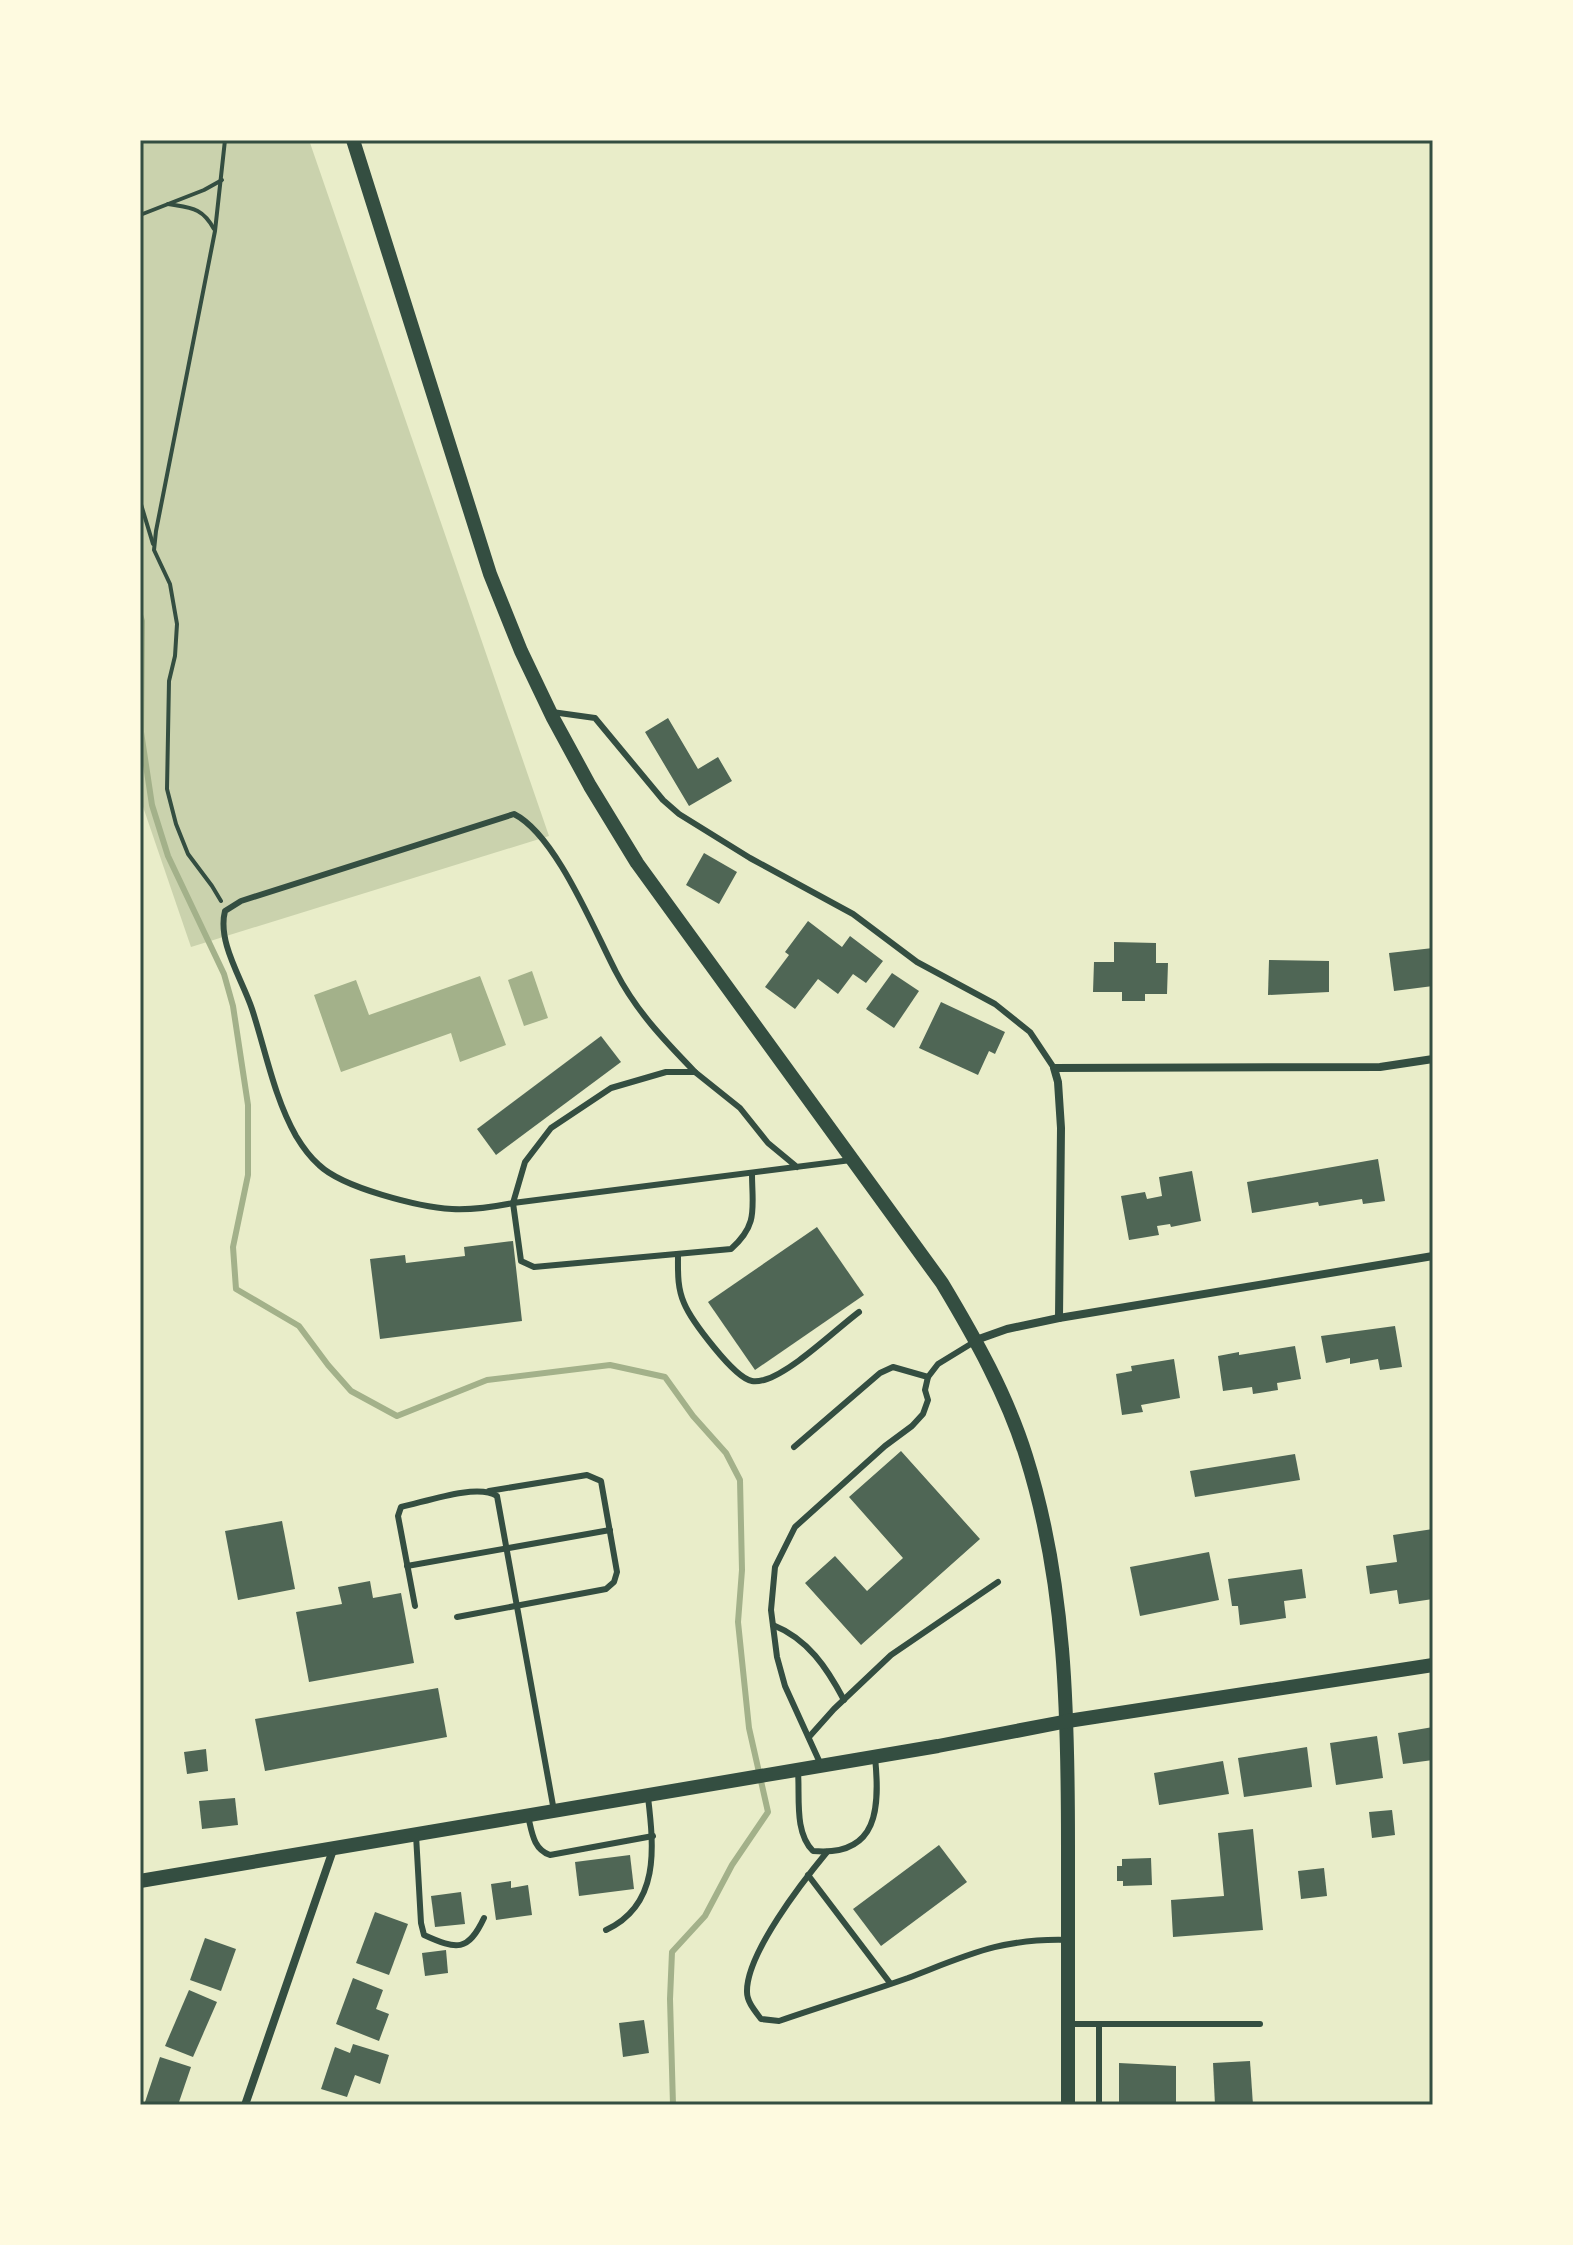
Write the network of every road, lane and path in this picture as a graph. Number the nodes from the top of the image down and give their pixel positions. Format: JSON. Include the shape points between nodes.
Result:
{"nodes":[{"id":1,"x":225,"y":140,"type":"edge"},
{"id":2,"x":353,"y":140,"type":"edge"},
{"id":3,"x":222,"y":180,"type":"junction"},
{"id":4,"x":168,"y":204,"type":"junction"},
{"id":5,"x":140,"y":215,"type":"edge"},
{"id":6,"x":215,"y":231,"type":"junction"},
{"id":7,"x":140,"y":501,"type":"edge"},
{"id":8,"x":154,"y":550,"type":"junction"},
{"id":9,"x":550,"y":712,"type":"junction"},
{"id":10,"x":225,"y":911,"type":"junction"},
{"id":11,"x":1433,"y":1059,"type":"edge"},
{"id":12,"x":1054,"y":1068,"type":"junction"},
{"id":13,"x":695,"y":1072,"type":"junction"},
{"id":14,"x":855,"y":1160,"type":"junction"},
{"id":15,"x":797,"y":1167,"type":"junction"},
{"id":16,"x":752,"y":1173,"type":"junction"},
{"id":17,"x":513,"y":1203,"type":"junction"},
{"id":18,"x":678,"y":1254,"type":"junction"},
{"id":19,"x":1433,"y":1256,"type":"edge"},
{"id":20,"x":859,"y":1312,"type":"dead end"},
{"id":21,"x":1059,"y":1318,"type":"junction"},
{"id":22,"x":976,"y":1340,"type":"junction"},
{"id":23,"x":928,"y":1377,"type":"junction"},
{"id":24,"x":794,"y":1447,"type":"dead end"},
{"id":25,"x":489,"y":1491,"type":"junction"},
{"id":26,"x":610,"y":1530,"type":"junction"},
{"id":27,"x":506,"y":1548,"type":"junction"},
{"id":28,"x":407,"y":1566,"type":"junction"},
{"id":29,"x":998,"y":1582,"type":"dead end"},
{"id":30,"x":415,"y":1606,"type":"dead end"},
{"id":31,"x":517,"y":1607,"type":"junction"},
{"id":32,"x":457,"y":1617,"type":"dead end"},
{"id":33,"x":773,"y":1625,"type":"junction"},
{"id":34,"x":1433,"y":1665,"type":"edge"},
{"id":35,"x":844,"y":1700,"type":"junction"},
{"id":36,"x":1068,"y":1721,"type":"junction"},
{"id":37,"x":809,"y":1737,"type":"junction"},
{"id":38,"x":875,"y":1757,"type":"junction"},
{"id":39,"x":821,"y":1765,"type":"junction"},
{"id":40,"x":798,"y":1769,"type":"junction"},
{"id":41,"x":648,"y":1794,"type":"junction"},
{"id":42,"x":554,"y":1811,"type":"junction"},
{"id":43,"x":528,"y":1816,"type":"junction"},
{"id":44,"x":416,"y":1835,"type":"junction"},
{"id":45,"x":653,"y":1836,"type":"junction"},
{"id":46,"x":333,"y":1850,"type":"junction"},
{"id":47,"x":827,"y":1852,"type":"junction"},
{"id":48,"x":808,"y":1875,"type":"junction"},
{"id":49,"x":140,"y":1881,"type":"edge"},
{"id":50,"x":484,"y":1918,"type":"dead end"},
{"id":51,"x":606,"y":1930,"type":"dead end"},
{"id":52,"x":1068,"y":1940,"type":"junction"},
{"id":53,"x":890,"y":1983,"type":"junction"},
{"id":54,"x":1068,"y":2024,"type":"junction"},
{"id":55,"x":1099,"y":2024,"type":"junction"},
{"id":56,"x":1260,"y":2024,"type":"dead end"},
{"id":57,"x":245,"y":2105,"type":"edge"},
{"id":58,"x":1068,"y":2105,"type":"edge"},
{"id":59,"x":1099,"y":2105,"type":"edge"}],
"edges":[{"from":1,"to":3,"type":"path"},
{"from":2,"to":9,"type":"street","via":[[486,561]]},
{"from":3,"to":4,"type":"path"},
{"from":3,"to":6,"type":"path"},
{"from":4,"to":5,"type":"path"},
{"from":4,"to":6,"type":"path","via":[[198,209]]},
{"from":6,"to":8,"type":"path"},
{"from":7,"to":8,"type":"path"},
{"from":8,"to":10,"type":"path","via":[[170,584],[177,624],[169,681],[167,789],[188,854]]},
{"from":9,"to":12,"type":"lane","via":[[595,718],[679,814],[853,914],[917,962],[995,1004],[1030,1032]]},
{"from":9,"to":14,"type":"street","via":[[637,863]]},
{"from":10,"to":13,"type":"lane","via":[[241,901],[514,814],[526,820],[550,849],[651,1027]]},
{"from":10,"to":17,"type":"lane","via":[[221,926],[279,1101],[320,1167],[390,1197],[422,1204],[479,1209]]},
{"from":11,"to":12,"type":"street","via":[[1380,1067]]},
{"from":12,"to":21,"type":"street","via":[[1061,1128]]},
{"from":13,"to":15,"type":"lane","via":[[740,1108],[768,1143]]},
{"from":13,"to":17,"type":"lane","via":[[666,1072],[611,1088],[551,1128],[525,1162]]},
{"from":14,"to":15,"type":"lane"},
{"from":14,"to":22,"type":"street"},
{"from":15,"to":16,"type":"lane"},
{"from":16,"to":17,"type":"lane"},
{"from":16,"to":18,"type":"lane","via":[[752,1222],[746,1235],[731,1249]]},
{"from":17,"to":18,"type":"lane","via":[[521,1261],[534,1267]]},
{"from":18,"to":20,"type":"lane","via":[[684,1304],[707,1338],[751,1381],[784,1370]]},
{"from":19,"to":21,"type":"street"},
{"from":21,"to":22,"type":"street"},
{"from":22,"to":23,"type":"lane","via":[[938,1364]]},
{"from":22,"to":36,"type":"street","via":[[1025,1453],[1041,1508],[1054,1573]]},
{"from":23,"to":24,"type":"lane","via":[[893,1367],[880,1373]]},
{"from":23,"to":33,"type":"lane","via":[[923,1414],[795,1527],[775,1567]]},
{"from":25,"to":26,"type":"lane","via":[[587,1475],[601,1481]]},
{"from":25,"to":27,"type":"lane","via":[[497,1496]]},
{"from":25,"to":28,"type":"lane","via":[[401,1507]]},
{"from":26,"to":27,"type":"lane"},
{"from":26,"to":31,"type":"lane","via":[[617,1572],[606,1589]]},
{"from":27,"to":28,"type":"lane"},
{"from":27,"to":31,"type":"lane"},
{"from":28,"to":30,"type":"lane"},
{"from":29,"to":35,"type":"lane","via":[[891,1655]]},
{"from":31,"to":32,"type":"lane"},
{"from":31,"to":42,"type":"lane"},
{"from":33,"to":35,"type":"lane","via":[[787,1630],[827,1666]]},
{"from":33,"to":37,"type":"lane","via":[[785,1686]]},
{"from":34,"to":36,"type":"street"},
{"from":35,"to":37,"type":"lane"},
{"from":36,"to":38,"type":"street"},
{"from":36,"to":52,"type":"street"},
{"from":37,"to":39,"type":"lane"},
{"from":38,"to":39,"type":"street"},
{"from":38,"to":47,"type":"lane","via":[[875,1815],[870,1829],[842,1851]]},
{"from":39,"to":40,"type":"street"},
{"from":40,"to":41,"type":"street"},
{"from":40,"to":47,"type":"lane","via":[[800,1828],[813,1851]]},
{"from":41,"to":42,"type":"street"},
{"from":41,"to":45,"type":"lane"},
{"from":42,"to":43,"type":"street"},
{"from":43,"to":44,"type":"street"},
{"from":43,"to":45,"type":"lane","via":[[535,1843],[550,1855]]},
{"from":44,"to":46,"type":"street"},
{"from":44,"to":50,"type":"lane","via":[[424,1935],[468,1943]]},
{"from":45,"to":51,"type":"lane","via":[[643,1897],[623,1922]]},
{"from":46,"to":49,"type":"street"},
{"from":46,"to":57,"type":"street"},
{"from":47,"to":48,"type":"lane"},
{"from":48,"to":53,"type":"lane"},
{"from":48,"to":53,"type":"lane","via":[[748,1975],[746,1995],[761,2019],[779,2021]]},
{"from":52,"to":53,"type":"lane","via":[[1038,1939],[974,1951]]},
{"from":52,"to":54,"type":"street"},
{"from":54,"to":55,"type":"lane"},
{"from":54,"to":58,"type":"street"},
{"from":55,"to":56,"type":"lane"},
{"from":55,"to":59,"type":"lane"}]}
